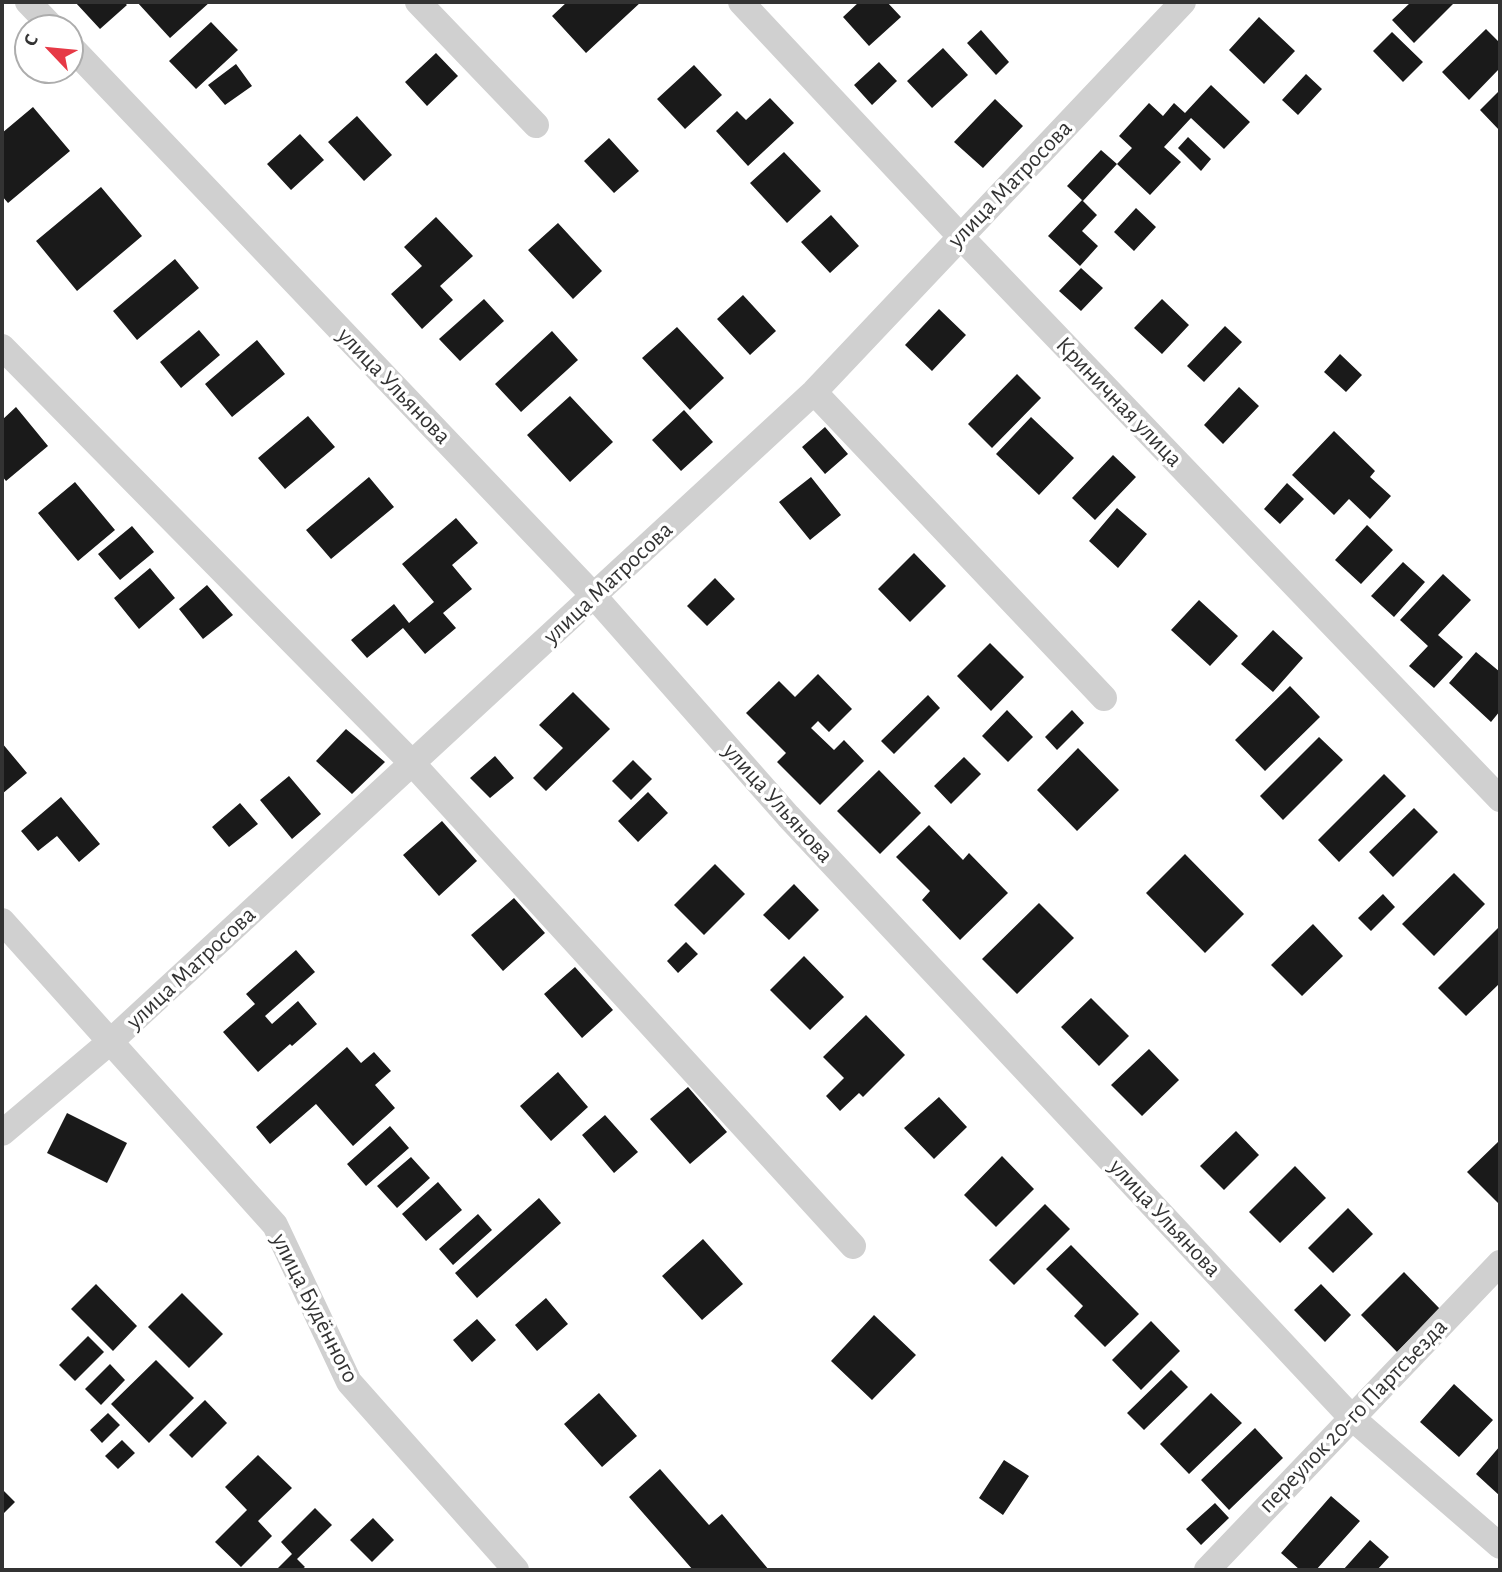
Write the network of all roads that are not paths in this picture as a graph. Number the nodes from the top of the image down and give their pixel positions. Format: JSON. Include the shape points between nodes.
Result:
{"nodes":[{"id":1,"x":418,"y":2,"type":"edge"},
{"id":2,"x":741,"y":2,"type":"edge"},
{"id":3,"x":1183,"y":2,"type":"edge"},
{"id":4,"x":84,"y":61,"type":"edge"},
{"id":5,"x":536,"y":125,"type":"dead end"},
{"id":6,"x":960,"y":236,"type":"junction"},
{"id":7,"x":2,"y":347,"type":"edge"},
{"id":8,"x":814,"y":392,"type":"junction"},
{"id":9,"x":594,"y":596,"type":"junction"},
{"id":10,"x":1104,"y":698,"type":"dead end"},
{"id":11,"x":413,"y":764,"type":"junction"},
{"id":12,"x":1500,"y":799,"type":"edge"},
{"id":13,"x":2,"y":920,"type":"edge"},
{"id":14,"x":111,"y":1041,"type":"junction"},
{"id":15,"x":2,"y":1133,"type":"edge"},
{"id":16,"x":853,"y":1246,"type":"dead end"},
{"id":17,"x":1500,"y":1263,"type":"edge"},
{"id":18,"x":1351,"y":1418,"type":"junction"},
{"id":19,"x":1500,"y":1546,"type":"edge"},
{"id":20,"x":516,"y":1570,"type":"edge"},
{"id":21,"x":1207,"y":1570,"type":"edge"}],
"edges":[{"from":1,"to":5,"type":"street"},
{"from":2,"to":6,"type":"street","name":"Криничная улица"},
{"from":3,"to":6,"type":"street","name":"улица Матросова"},
{"from":4,"to":9,"type":"street","name":"улица Ульянова"},
{"from":6,"to":8,"type":"street","name":"улица Матросова"},
{"from":6,"to":12,"type":"street","name":"Криничная улица"},
{"from":7,"to":11,"type":"street"},
{"from":8,"to":9,"type":"street","name":"улица Матросова"},
{"from":8,"to":10,"type":"street"},
{"from":9,"to":11,"type":"street","name":"улица Матросова"},
{"from":9,"to":18,"type":"street","name":"улица Ульянова","via":[[788,816]]},
{"from":11,"to":14,"type":"street","name":"улица Матросова"},
{"from":11,"to":16,"type":"street"},
{"from":13,"to":14,"type":"street","name":"улица Будённого"},
{"from":14,"to":15,"type":"street","name":"улица Матросова"},
{"from":14,"to":20,"type":"street","name":"улица Будённого","via":[[275,1225],[349,1382]]},
{"from":17,"to":18,"type":"street","name":"переулок 20-го Партсъезда"},
{"from":18,"to":19,"type":"street","name":"улица Ульянова"},
{"from":18,"to":21,"type":"street","name":"переулок 20-го Партсъезда"}]}
